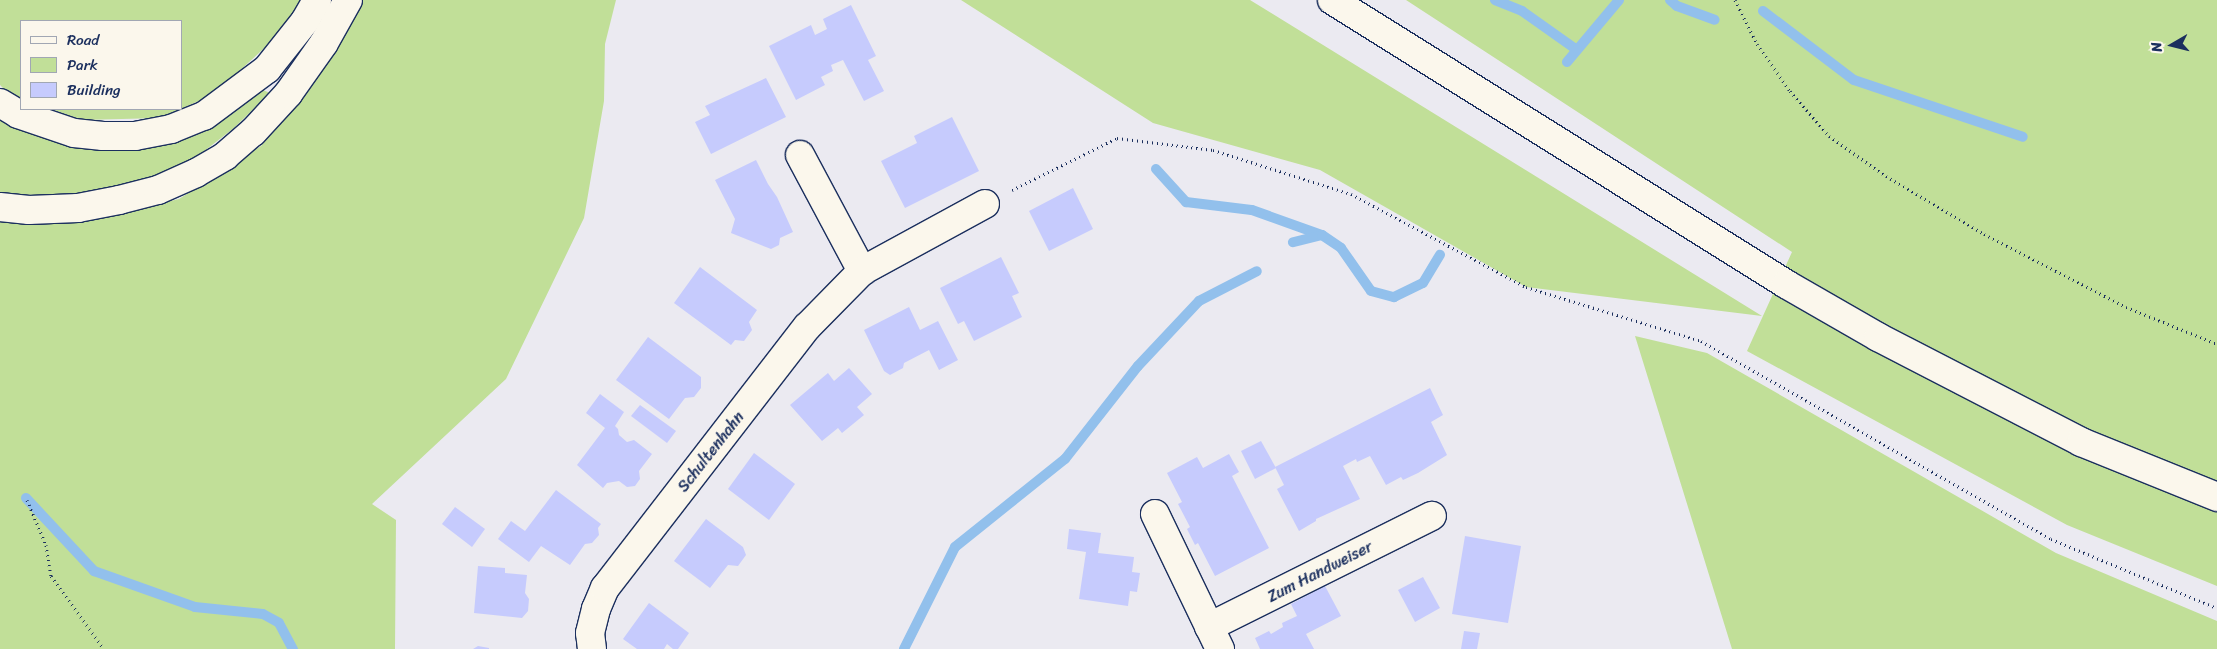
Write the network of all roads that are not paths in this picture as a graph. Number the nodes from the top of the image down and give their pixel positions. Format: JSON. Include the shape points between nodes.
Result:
{"nodes":[{"id":1,"x":317,"y":0,"type":"edge"},
{"id":2,"x":348,"y":0,"type":"edge"},
{"id":3,"x":1332,"y":0,"type":"edge"},
{"id":4,"x":0,"y":103,"type":"edge"},
{"id":5,"x":800,"y":155,"type":"dead end"},
{"id":6,"x":985,"y":204,"type":"road end"},
{"id":7,"x":0,"y":207,"type":"edge"},
{"id":8,"x":862,"y":271,"type":"junction"},
{"id":9,"x":2217,"y":497,"type":"edge"},
{"id":10,"x":1155,"y":514,"type":"dead end"},
{"id":11,"x":1432,"y":516,"type":"dead end"},
{"id":12,"x":1214,"y":638,"type":"edge"},
{"id":13,"x":592,"y":649,"type":"edge"}],
"edges":[{"from":1,"to":4,"type":"main road","via":[[305,21],[266,69],[204,116],[171,129],[134,136],[74,133],[18,114]]},
{"from":2,"to":7,"type":"main road","via":[[324,43],[288,94],[253,132],[225,156],[158,190],[119,200],[78,208],[30,210]]},
{"from":3,"to":9,"type":"main road","via":[[1786,284],[1878,337],[2081,442]]},
{"from":5,"to":8,"type":"main road"},
{"from":6,"to":8,"type":"main road","name":"Schultenhahn"},
{"from":8,"to":13,"type":"main road","name":"Schultenhahn","via":[[807,327],[605,588],[590,633]]},
{"from":10,"to":12,"type":"main road","name":"Zum Handweiser"},
{"from":11,"to":12,"type":"main road","name":"Zum Handweiser"}]}
